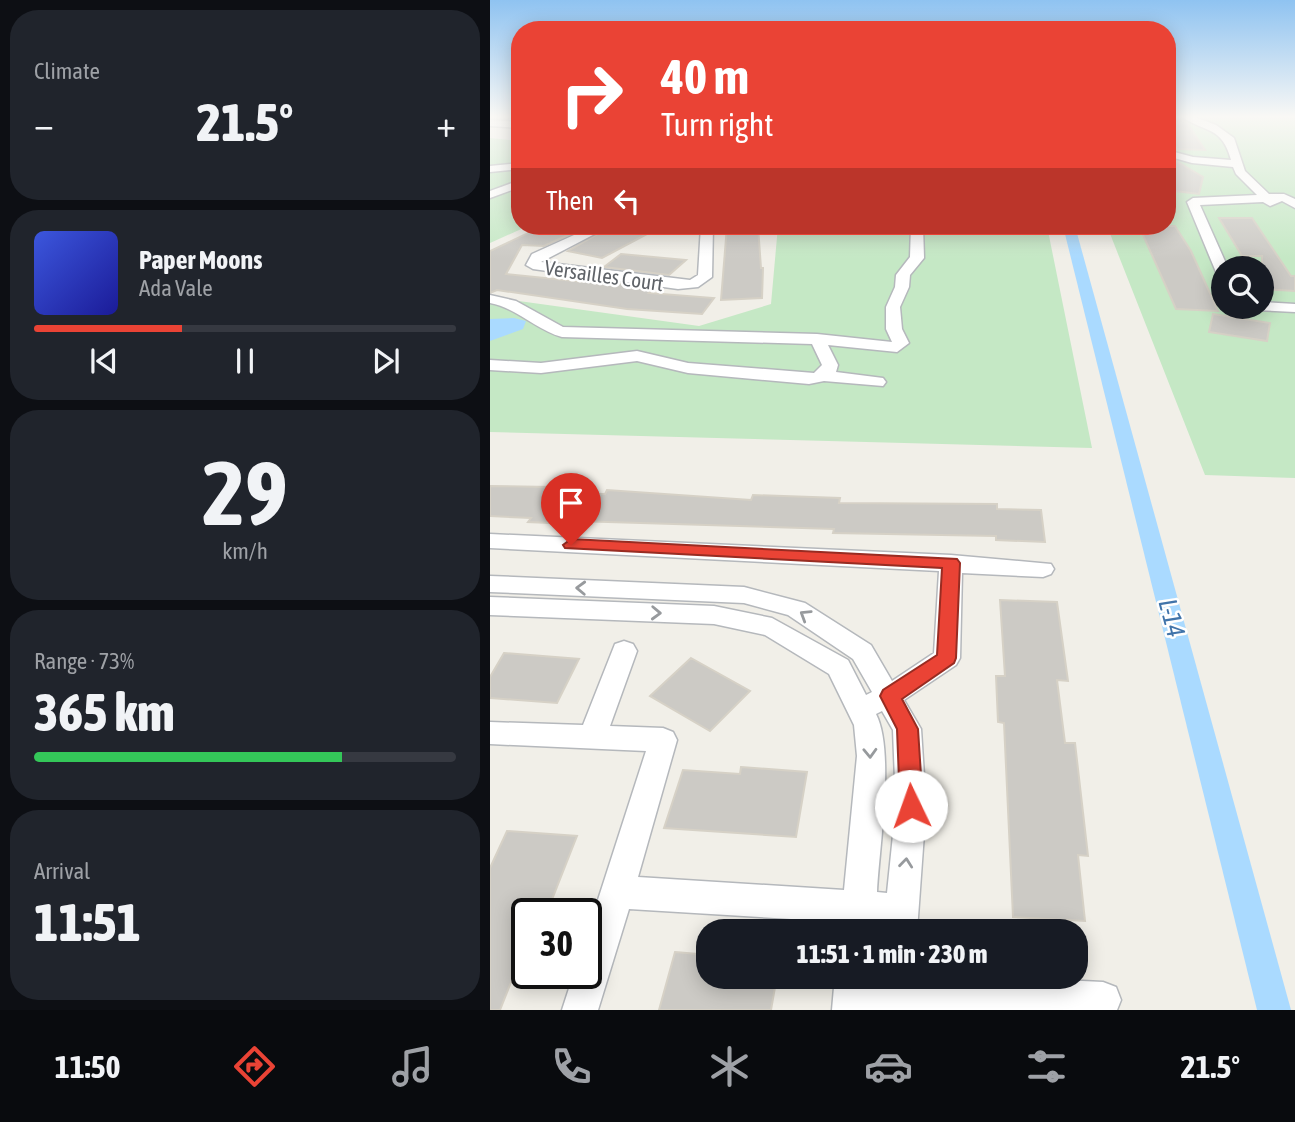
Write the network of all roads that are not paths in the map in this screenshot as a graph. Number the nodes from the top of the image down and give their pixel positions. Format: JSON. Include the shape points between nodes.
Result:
{"nodes":[{"id":1,"x":1237,"y":164,"type":"edge"},
{"id":2,"x":511,"y":167,"type":"edge"},
{"id":3,"x":490,"y":169,"type":"edge"},
{"id":4,"x":511,"y":187,"type":"edge"},
{"id":5,"x":490,"y":195,"type":"edge"},
{"id":6,"x":1263,"y":197,"type":"junction"},
{"id":7,"x":1295,"y":204,"type":"edge"},
{"id":8,"x":1295,"y":218,"type":"edge"},
{"id":9,"x":585,"y":235,"type":"edge"},
{"id":10,"x":707,"y":235,"type":"edge"},
{"id":11,"x":917,"y":235,"type":"edge"},
{"id":12,"x":1216,"y":256,"type":"edge"},
{"id":13,"x":490,"y":299,"type":"edge"},
{"id":14,"x":1274,"y":307,"type":"edge"},
{"id":15,"x":1295,"y":308,"type":"edge"},
{"id":16,"x":817,"y":339,"type":"junction"},
{"id":17,"x":900,"y":345,"type":"junction"},
{"id":18,"x":918,"y":352,"type":"dead end"},
{"id":19,"x":490,"y":365,"type":"edge"},
{"id":20,"x":825,"y":376,"type":"junction"},
{"id":21,"x":877,"y":382,"type":"dead end"},
{"id":22,"x":490,"y":541,"type":"edge"},
{"id":23,"x":951,"y":563,"type":"junction"},
{"id":24,"x":1043,"y":569,"type":"dead end"},
{"id":25,"x":490,"y":584,"type":"edge"},
{"id":26,"x":490,"y":606,"type":"edge"},
{"id":27,"x":624,"y":651,"type":"dead end"},
{"id":28,"x":851,"y":660,"type":"junction"},
{"id":29,"x":891,"y":696,"type":"junction"},
{"id":30,"x":860,"y":709,"type":"junction"},
{"id":31,"x":490,"y":733,"type":"edge"},
{"id":32,"x":592,"y":737,"type":"junction"},
{"id":33,"x":618,"y":892,"type":"junction"},
{"id":34,"x":858,"y":919,"type":"edge"},
{"id":35,"x":900,"y":919,"type":"edge"},
{"id":36,"x":852,"y":992,"type":"edge"},
{"id":37,"x":897,"y":992,"type":"edge"},
{"id":38,"x":1103,"y":1000,"type":"dead end"},
{"id":39,"x":580,"y":1010,"type":"edge"}],
"edges":[{"from":1,"to":6,"type":"street"},
{"from":2,"to":3,"type":"street"},
{"from":4,"to":5,"type":"street"},
{"from":6,"to":7,"type":"street","via":[[1283,197]]},
{"from":6,"to":8,"type":"street"},
{"from":6,"to":12,"type":"street","via":[[1193,202]]},
{"from":9,"to":10,"type":"street","name":"Versailles Court","via":[[537,257],[533,265],[693,284],[705,277]]},
{"from":11,"to":17,"type":"street","via":[[916,258],[903,275],[893,307]]},
{"from":13,"to":16,"type":"street","via":[[507,302],[562,332]]},
{"from":14,"to":15,"type":"street"},
{"from":16,"to":17,"type":"street"},
{"from":16,"to":20,"type":"street","via":[[831,365]]},
{"from":17,"to":18,"type":"street"},
{"from":19,"to":20,"type":"street","via":[[541,368],[628,356],[728,373],[799,379]]},
{"from":20,"to":21,"type":"street"},
{"from":22,"to":23,"type":"street"},
{"from":23,"to":24,"type":"street"},
{"from":23,"to":29,"type":"street","via":[[947,658]]},
{"from":28,"to":25,"type":"street","one_way":true,"via":[[796,609],[744,594]]},
{"from":26,"to":28,"type":"street","one_way":true,"via":[[714,615],[772,627]]},
{"from":27,"to":32,"type":"street"},
{"from":28,"to":29,"type":"street"},
{"from":28,"to":30,"type":"street"},
{"from":29,"to":30,"type":"street"},
{"from":35,"to":29,"type":"street","one_way":true,"via":[[910,781],[907,729]]},
{"from":30,"to":34,"type":"street","one_way":true,"via":[[868,725],[871,756]]},
{"from":31,"to":32,"type":"street"},
{"from":32,"to":33,"type":"street","via":[[663,740]]},
{"from":33,"to":34,"type":"street"},
{"from":33,"to":39,"type":"street"},
{"from":36,"to":37,"type":"street"},
{"from":37,"to":38,"type":"street"}]}
